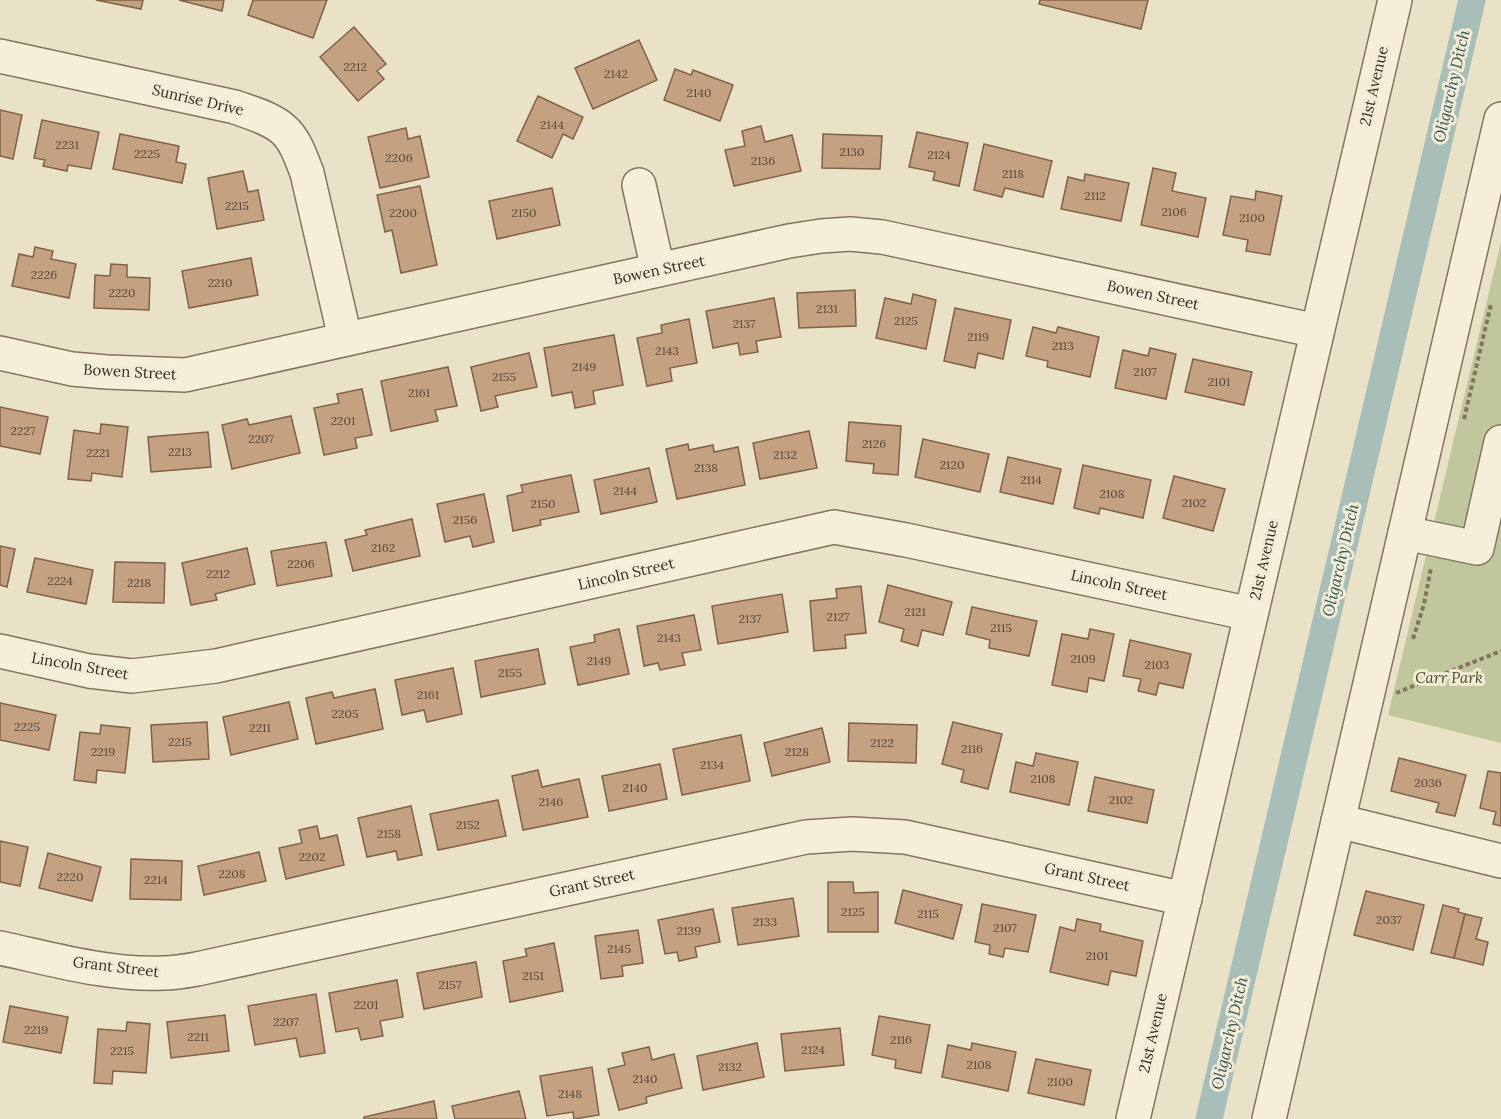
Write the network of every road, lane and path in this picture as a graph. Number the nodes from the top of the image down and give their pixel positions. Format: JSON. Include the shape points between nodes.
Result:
{"nodes":[{"id":1,"x":1395,"y":0,"type":"edge"},
{"id":2,"x":0,"y":56,"type":"edge"},
{"id":3,"x":1501,"y":119,"type":"edge"},
{"id":4,"x":639,"y":185,"type":"dead end"},
{"id":5,"x":658,"y":270,"type":"junction"},
{"id":6,"x":1317,"y":331,"type":"junction"},
{"id":7,"x":345,"y":338,"type":"junction"},
{"id":8,"x":0,"y":353,"type":"edge"},
{"id":9,"x":1501,"y":442,"type":"edge"},
{"id":10,"x":1405,"y":533,"type":"junction"},
{"id":11,"x":1251,"y":614,"type":"junction"},
{"id":12,"x":0,"y":651,"type":"edge"},
{"id":13,"x":1501,"y":651,"type":"edge"},
{"id":14,"x":1395,"y":694,"type":"dead end"},
{"id":15,"x":1338,"y":821,"type":"junction"},
{"id":16,"x":1501,"y":861,"type":"edge"},
{"id":17,"x":1185,"y":899,"type":"junction"},
{"id":18,"x":0,"y":948,"type":"edge"},
{"id":19,"x":1133,"y":1119,"type":"edge"},
{"id":20,"x":1269,"y":1119,"type":"edge"}],
"edges":[{"from":1,"to":6,"type":"street","name":"21st Avenue"},
{"from":2,"to":7,"type":"street","name":"Sunrise Drive","via":[[235,107],[264,117],[284,130],[298,149],[307,173]]},
{"from":3,"to":10,"type":"street"},
{"from":4,"to":5,"type":"street"},
{"from":5,"to":6,"type":"street","name":"Bowen Street","via":[[820,236],[872,236]]},
{"from":5,"to":7,"type":"street","name":"Bowen Street"},
{"from":6,"to":11,"type":"street","name":"21st Avenue"},
{"from":7,"to":8,"type":"street","name":"Bowen Street","via":[[185,375],[72,369]]},
{"from":9,"to":10,"type":"street","via":[[1477,548]]},
{"from":10,"to":15,"type":"street"},
{"from":11,"to":12,"type":"street","name":"Lincoln Street","via":[[834,527],[216,666],[132,676],[89,671]]},
{"from":11,"to":17,"type":"street","name":"21st Avenue"},
{"from":13,"to":14,"type":"path"},
{"from":15,"to":16,"type":"street"},
{"from":15,"to":20,"type":"street"},
{"from":17,"to":18,"type":"street","name":"Grant Street","via":[[905,837],[852,834],[806,837],[197,969],[127,972]]},
{"from":17,"to":19,"type":"street","name":"21st Avenue"}]}
